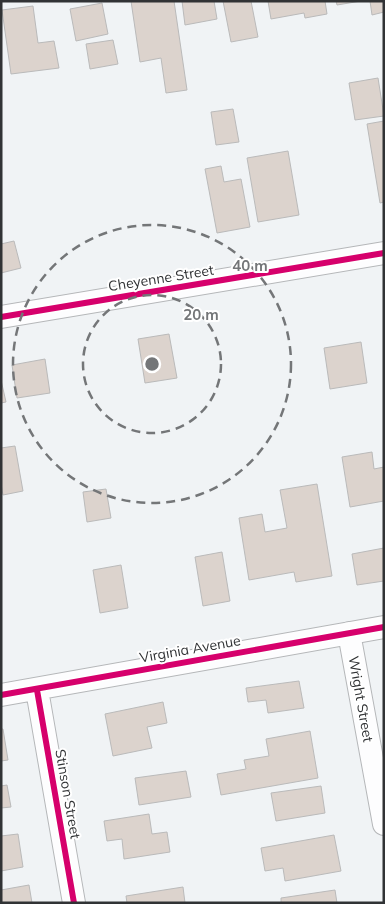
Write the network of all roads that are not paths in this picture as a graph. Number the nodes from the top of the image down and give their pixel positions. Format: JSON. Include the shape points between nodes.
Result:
{"nodes":[{"id":1,"x":384,"y":253,"type":"edge"},
{"id":2,"x":1,"y":317,"type":"edge"},
{"id":3,"x":384,"y":627,"type":"edge"},
{"id":4,"x":350,"y":633,"type":"junction"},
{"id":5,"x":37,"y":690,"type":"junction"},
{"id":6,"x":1,"y":696,"type":"edge"},
{"id":7,"x":384,"y":824,"type":"edge"},
{"id":8,"x":74,"y":903,"type":"edge"}],
"edges":[{"from":1,"to":2,"type":"street","name":"Cheyenne Street"},
{"from":3,"to":4,"type":"street","name":"Virginia Avenue"},
{"from":4,"to":5,"type":"street","name":"Virginia Avenue"},
{"from":4,"to":7,"type":"street","name":"Wright Street"},
{"from":5,"to":6,"type":"street","name":"Virginia Avenue"},
{"from":5,"to":8,"type":"street","name":"Stinson Street"}]}
